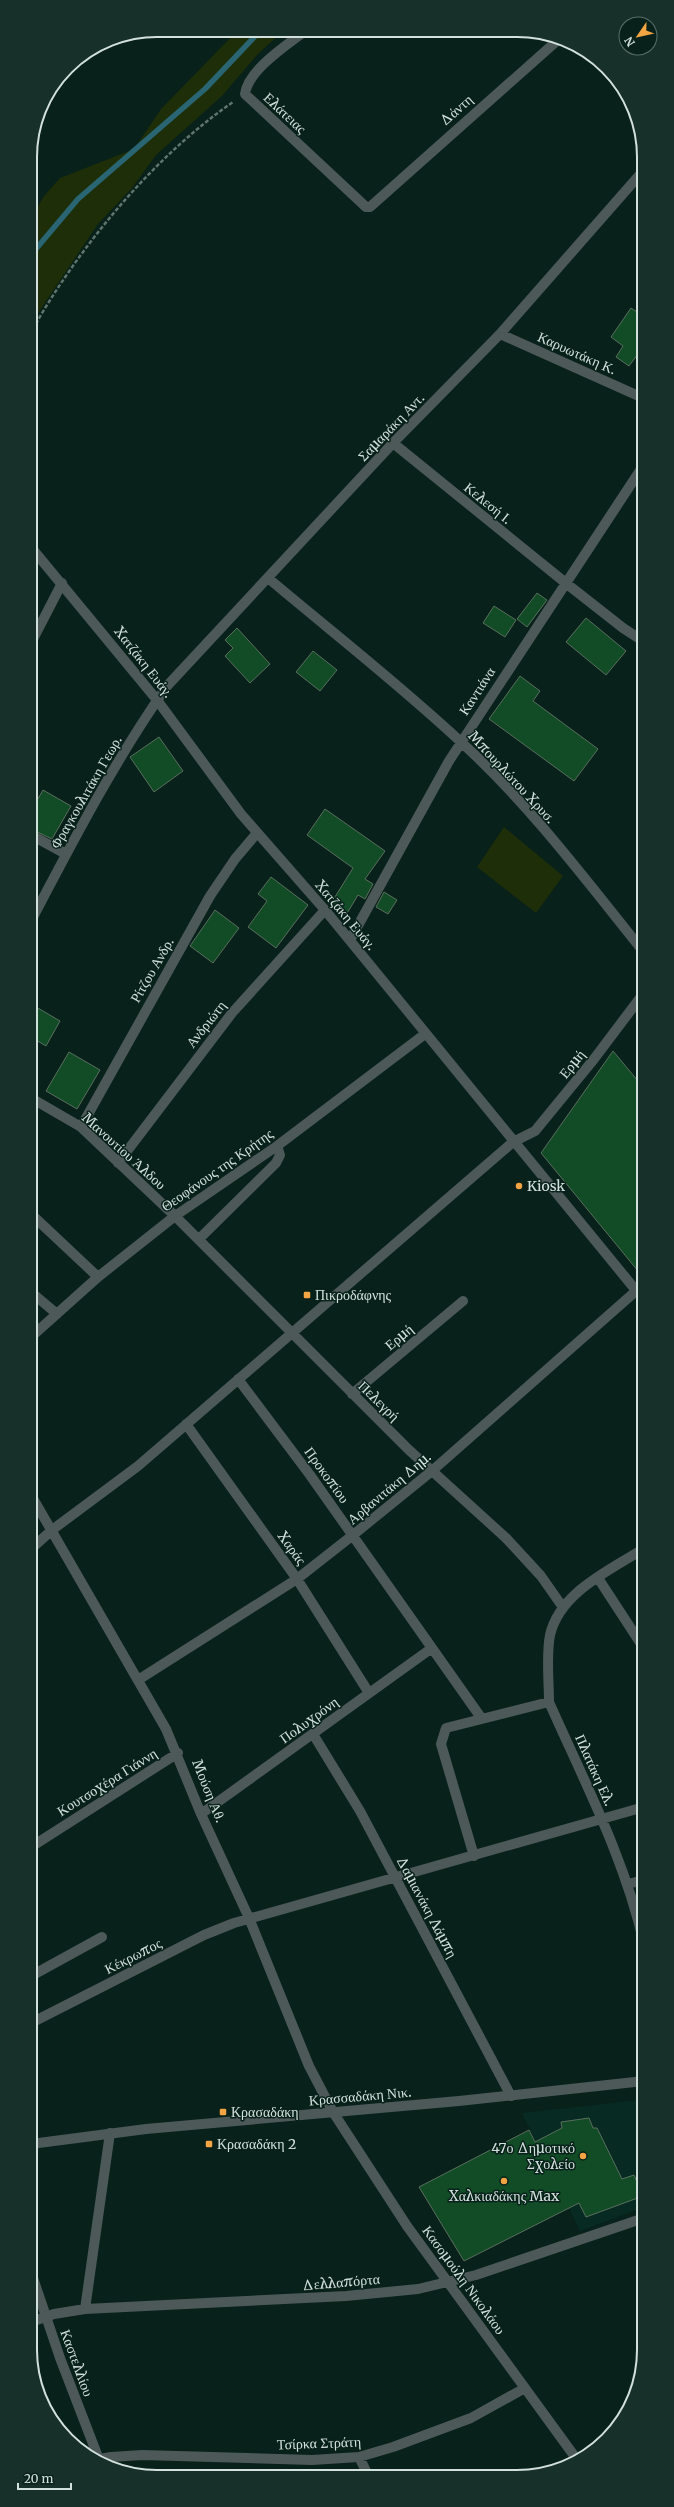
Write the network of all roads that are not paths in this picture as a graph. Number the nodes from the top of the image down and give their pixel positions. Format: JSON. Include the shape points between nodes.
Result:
{"nodes":[{"id":1,"x":298,"y":37,"type":"edge"},
{"id":2,"x":554,"y":43,"type":"edge"},
{"id":3,"x":637,"y":178,"type":"edge"},
{"id":4,"x":374,"y":205,"type":"joint"},
{"id":5,"x":500,"y":334,"type":"junction"},
{"id":6,"x":637,"y":395,"type":"edge"},
{"id":7,"x":393,"y":443,"type":"junction"},
{"id":8,"x":637,"y":475,"type":"edge"},
{"id":9,"x":37,"y":554,"type":"edge"},
{"id":10,"x":268,"y":578,"type":"junction"},
{"id":11,"x":62,"y":583,"type":"junction"},
{"id":12,"x":567,"y":584,"type":"junction"},
{"id":13,"x":37,"y":631,"type":"edge"},
{"id":14,"x":637,"y":637,"type":"edge"},
{"id":15,"x":157,"y":700,"type":"junction"},
{"id":16,"x":461,"y":742,"type":"junction"},
{"id":17,"x":257,"y":833,"type":"junction"},
{"id":18,"x":37,"y":839,"type":"edge"},
{"id":19,"x":66,"y":854,"type":"junction"},
{"id":20,"x":37,"y":910,"type":"edge"},
{"id":21,"x":326,"y":910,"type":"junction"},
{"id":22,"x":350,"y":940,"type":"junction"},
{"id":23,"x":637,"y":945,"type":"edge"},
{"id":24,"x":637,"y":1002,"type":"edge"},
{"id":25,"x":425,"y":1034,"type":"junction"},
{"id":26,"x":37,"y":1101,"type":"edge"},
{"id":27,"x":81,"y":1127,"type":"junction"},
{"id":28,"x":513,"y":1142,"type":"junction"},
{"id":29,"x":277,"y":1146,"type":"junction"},
{"id":30,"x":118,"y":1163,"type":"junction"},
{"id":31,"x":175,"y":1216,"type":"junction"},
{"id":32,"x":37,"y":1220,"type":"edge"},
{"id":33,"x":199,"y":1239,"type":"junction"},
{"id":34,"x":98,"y":1278,"type":"junction"},
{"id":35,"x":636,"y":1291,"type":"joint"},
{"id":36,"x":37,"y":1297,"type":"edge"},
{"id":37,"x":463,"y":1301,"type":"dead end"},
{"id":38,"x":57,"y":1314,"type":"junction"},
{"id":39,"x":37,"y":1332,"type":"edge"},
{"id":40,"x":291,"y":1334,"type":"junction"},
{"id":41,"x":238,"y":1380,"type":"junction"},
{"id":42,"x":352,"y":1394,"type":"junction"},
{"id":43,"x":186,"y":1424,"type":"junction"},
{"id":44,"x":433,"y":1470,"type":"junction"},
{"id":45,"x":37,"y":1505,"type":"edge"},
{"id":46,"x":52,"y":1530,"type":"junction"},
{"id":47,"x":353,"y":1535,"type":"junction"},
{"id":48,"x":37,"y":1544,"type":"edge"},
{"id":49,"x":637,"y":1552,"type":"edge"},
{"id":50,"x":598,"y":1578,"type":"junction"},
{"id":51,"x":297,"y":1579,"type":"junction"},
{"id":52,"x":562,"y":1606,"type":"junction"},
{"id":53,"x":637,"y":1636,"type":"edge"},
{"id":54,"x":432,"y":1648,"type":"junction"},
{"id":55,"x":138,"y":1680,"type":"junction"},
{"id":56,"x":369,"y":1693,"type":"junction"},
{"id":57,"x":549,"y":1702,"type":"junction"},
{"id":58,"x":482,"y":1719,"type":"junction"},
{"id":59,"x":313,"y":1734,"type":"junction"},
{"id":60,"x":178,"y":1754,"type":"junction"},
{"id":61,"x":637,"y":1810,"type":"edge"},
{"id":62,"x":201,"y":1814,"type":"junction"},
{"id":63,"x":601,"y":1819,"type":"junction"},
{"id":64,"x":37,"y":1843,"type":"edge"},
{"id":65,"x":474,"y":1856,"type":"junction"},
{"id":66,"x":396,"y":1878,"type":"junction"},
{"id":67,"x":637,"y":1882,"type":"edge"},
{"id":68,"x":628,"y":1884,"type":"junction"},
{"id":69,"x":249,"y":1918,"type":"junction"},
{"id":70,"x":637,"y":1918,"type":"edge"},
{"id":71,"x":102,"y":1937,"type":"dead end"},
{"id":72,"x":37,"y":1973,"type":"edge"},
{"id":73,"x":37,"y":2020,"type":"edge"},
{"id":74,"x":637,"y":2083,"type":"edge"},
{"id":75,"x":511,"y":2096,"type":"junction"},
{"id":76,"x":333,"y":2112,"type":"junction"},
{"id":77,"x":110,"y":2133,"type":"junction"},
{"id":78,"x":37,"y":2143,"type":"edge"},
{"id":79,"x":637,"y":2220,"type":"edge"},
{"id":80,"x":448,"y":2282,"type":"junction"},
{"id":81,"x":37,"y":2291,"type":"edge"},
{"id":82,"x":85,"y":2308,"type":"junction"},
{"id":83,"x":45,"y":2316,"type":"junction"},
{"id":84,"x":37,"y":2319,"type":"edge"},
{"id":85,"x":525,"y":2388,"type":"junction"},
{"id":86,"x":95,"y":2453,"type":"edge"},
{"id":87,"x":574,"y":2455,"type":"edge"},
{"id":88,"x":359,"y":2457,"type":"junction"},
{"id":89,"x":107,"y":2459,"type":"edge"},
{"id":90,"x":366,"y":2470,"type":"edge"}],
"edges":[{"from":1,"to":4,"type":"street","name":"Ελάτειας","via":[[261,67],[249,82],[245,94],[366,207]]},
{"from":2,"to":4,"type":"street","name":"Δάντη"},
{"from":3,"to":5,"type":"street","name":"Σαμαράκη Αντ."},
{"from":5,"to":6,"type":"street","name":"Καρυωτάκη Κ."},
{"from":5,"to":7,"type":"street","name":"Σαμαράκη Αντ."},
{"from":7,"to":10,"type":"street","name":"Σαμαράκη Αντ."},
{"from":7,"to":12,"type":"street","name":"Κελεσή Ι."},
{"from":8,"to":12,"type":"street","name":"Καντιάνα"},
{"from":9,"to":11,"type":"street","name":"Χατζάκη Ευάγ."},
{"from":10,"to":15,"type":"street","name":"Σαμαράκη Αντ.","via":[[167,686]]},
{"from":10,"to":16,"type":"street","name":"Μπουρλώτου Χρυσ."},
{"from":11,"to":13,"type":"street"},
{"from":11,"to":15,"type":"street","name":"Χατζάκη Ευάγ."},
{"from":12,"to":14,"type":"street","name":"Κελεσή Ι."},
{"from":12,"to":16,"type":"street","name":"Καντιάνα"},
{"from":15,"to":17,"type":"street","name":"Χατζάκη Ευάγ.","via":[[217,784]]},
{"from":15,"to":19,"type":"street","name":"Φραγκουλιτάκη Γεωρ."},
{"from":16,"to":22,"type":"street","name":"Καντιάνα","via":[[430,792]]},
{"from":16,"to":23,"type":"street","name":"Μπουρλώτου Χρυσ.","via":[[529,812]]},
{"from":17,"to":21,"type":"street","name":"Χατζάκη Ευάγ."},
{"from":17,"to":27,"type":"street","name":"Ρίτζου Ανδρ.","via":[[235,859],[210,896]]},
{"from":18,"to":19,"type":"street"},
{"from":19,"to":20,"type":"street","name":"Φραγκουλιτάκη Γεωρ."},
{"from":21,"to":22,"type":"street","name":"Χατζάκη Ευάγ."},
{"from":21,"to":30,"type":"street","name":"Ανδριώτη","via":[[232,1013]]},
{"from":22,"to":25,"type":"street","name":"Χατζάκη Ευάγ."},
{"from":24,"to":28,"type":"street","name":"Ερμή","via":[[594,1060],[535,1131]]},
{"from":25,"to":28,"type":"street","name":"Χατζάκη Ευάγ."},
{"from":25,"to":29,"type":"street","name":"Θεοφάνους της Κρήτης"},
{"from":26,"to":27,"type":"street","name":"Μανουτίου Άλδου"},
{"from":27,"to":30,"type":"street","name":"Μανουτίου Άλδου"},
{"from":28,"to":35,"type":"street","name":"Χατζάκη Ευάγ."},
{"from":28,"to":40,"type":"street"},
{"from":29,"to":31,"type":"street","name":"Θεοφάνους της Κρήτης"},
{"from":29,"to":33,"type":"street","via":[[280,1155],[276,1163]]},
{"from":30,"to":31,"type":"street","name":"Μανουτίου Άλδου"},
{"from":31,"to":33,"type":"street","name":"Πελεγρή"},
{"from":31,"to":34,"type":"street","name":"Θεοφάνους της Κρήτης"},
{"from":32,"to":34,"type":"street"},
{"from":33,"to":40,"type":"street","name":"Πελεγρή"},
{"from":34,"to":38,"type":"street","name":"Θεοφάνους της Κρήτης"},
{"from":35,"to":44,"type":"street","name":"Αρβανιτάκη Δημ."},
{"from":36,"to":38,"type":"street"},
{"from":37,"to":42,"type":"street","name":"Ερμή"},
{"from":38,"to":39,"type":"street","name":"Θεοφάνους της Κρήτης"},
{"from":40,"to":41,"type":"street"},
{"from":40,"to":42,"type":"street","name":"Πελεγρή"},
{"from":41,"to":43,"type":"street"},
{"from":41,"to":47,"type":"street","name":"Προκοπίου"},
{"from":42,"to":44,"type":"street","name":"Πελεγρή"},
{"from":43,"to":46,"type":"street","via":[[132,1471]]},
{"from":43,"to":51,"type":"street","name":"Χαράς"},
{"from":44,"to":47,"type":"street","name":"Αρβανιτάκη Δημ."},
{"from":44,"to":52,"type":"street","name":"Πελεγρή","via":[[511,1543],[541,1576]]},
{"from":45,"to":46,"type":"street","name":"Μούση Αθ."},
{"from":46,"to":48,"type":"street"},
{"from":46,"to":55,"type":"street","name":"Μούση Αθ."},
{"from":47,"to":51,"type":"street","name":"Αρβανιτάκη Δημ."},
{"from":47,"to":54,"type":"street","name":"Προκοπίου"},
{"from":49,"to":50,"type":"street"},
{"from":50,"to":52,"type":"street"},
{"from":50,"to":53,"type":"street"},
{"from":51,"to":55,"type":"street","name":"Αρβανιτάκη Δημ."},
{"from":51,"to":56,"type":"street","name":"Χαράς"},
{"from":52,"to":57,"type":"street","name":"Πλατάκη Ελ.","via":[[550,1637]]},
{"from":54,"to":56,"type":"street","name":"Πολυχρόνη"},
{"from":54,"to":58,"type":"street","name":"Προκοπίου"},
{"from":55,"to":60,"type":"street","name":"Μούση Αθ."},
{"from":56,"to":59,"type":"street","name":"Πολυχρόνη"},
{"from":57,"to":58,"type":"street"},
{"from":57,"to":63,"type":"street","name":"Πλατάκη Ελ."},
{"from":58,"to":65,"type":"street","via":[[446,1728],[441,1744]]},
{"from":59,"to":62,"type":"street","name":"Πολυχρόνη"},
{"from":59,"to":66,"type":"street","name":"Δαμιανάκη Λάμπη","via":[[360,1811]]},
{"from":60,"to":62,"type":"street","name":"Μούση Αθ."},
{"from":60,"to":64,"type":"street","name":"Κουτσοχέρα Γιάννη"},
{"from":61,"to":63,"type":"street","name":"Κέκρωπος"},
{"from":62,"to":69,"type":"street","name":"Μούση Αθ."},
{"from":63,"to":65,"type":"street","name":"Κέκρωπος"},
{"from":63,"to":68,"type":"street","name":"Πλατάκη Ελ."},
{"from":65,"to":66,"type":"street","name":"Κέκρωπος"},
{"from":66,"to":69,"type":"street","name":"Κέκρωπος"},
{"from":66,"to":75,"type":"street","name":"Δαμιανάκη Λάμπη"},
{"from":67,"to":68,"type":"street"},
{"from":68,"to":70,"type":"street","name":"Πλατάκη Ελ."},
{"from":69,"to":73,"type":"street","name":"Κέκρωπος","via":[[204,1935]]},
{"from":69,"to":76,"type":"street","name":"Μούση Αθ.","via":[[304,2053]]},
{"from":71,"to":72,"type":"street"},
{"from":74,"to":75,"type":"street","name":"Κρασσαδάκη Νικ."},
{"from":75,"to":76,"type":"street","name":"Κρασσαδάκη Νικ."},
{"from":76,"to":77,"type":"street","name":"Κρασσαδάκη Νικ."},
{"from":76,"to":80,"type":"street","name":"Κασομούλη Νικολάου","via":[[388,2198]]},
{"from":77,"to":78,"type":"street","name":"Κρασσαδάκη Νικ."},
{"from":77,"to":82,"type":"street"},
{"from":79,"to":80,"type":"street","name":"Δελλαπόρτα","via":[[508,2265]]},
{"from":80,"to":82,"type":"street","name":"Δελλαπόρτα","via":[[418,2289],[346,2296]]},
{"from":80,"to":85,"type":"street","name":"Κασομούλη Νικολάου"},
{"from":81,"to":83,"type":"street","name":"Καστελλίου"},
{"from":82,"to":83,"type":"street","name":"Δελλαπόρτα"},
{"from":83,"to":84,"type":"street","name":"Δελλαπόρτα"},
{"from":83,"to":86,"type":"street","name":"Καστελλίου"},
{"from":85,"to":87,"type":"street","name":"Κασομούλη Νικολάου"},
{"from":85,"to":88,"type":"street","name":"Τσίρκα Στράτη","via":[[471,2418]]},
{"from":88,"to":89,"type":"street","name":"Τσίρκα Στράτη","via":[[312,2460],[142,2455]]},
{"from":88,"to":90,"type":"street"}]}
